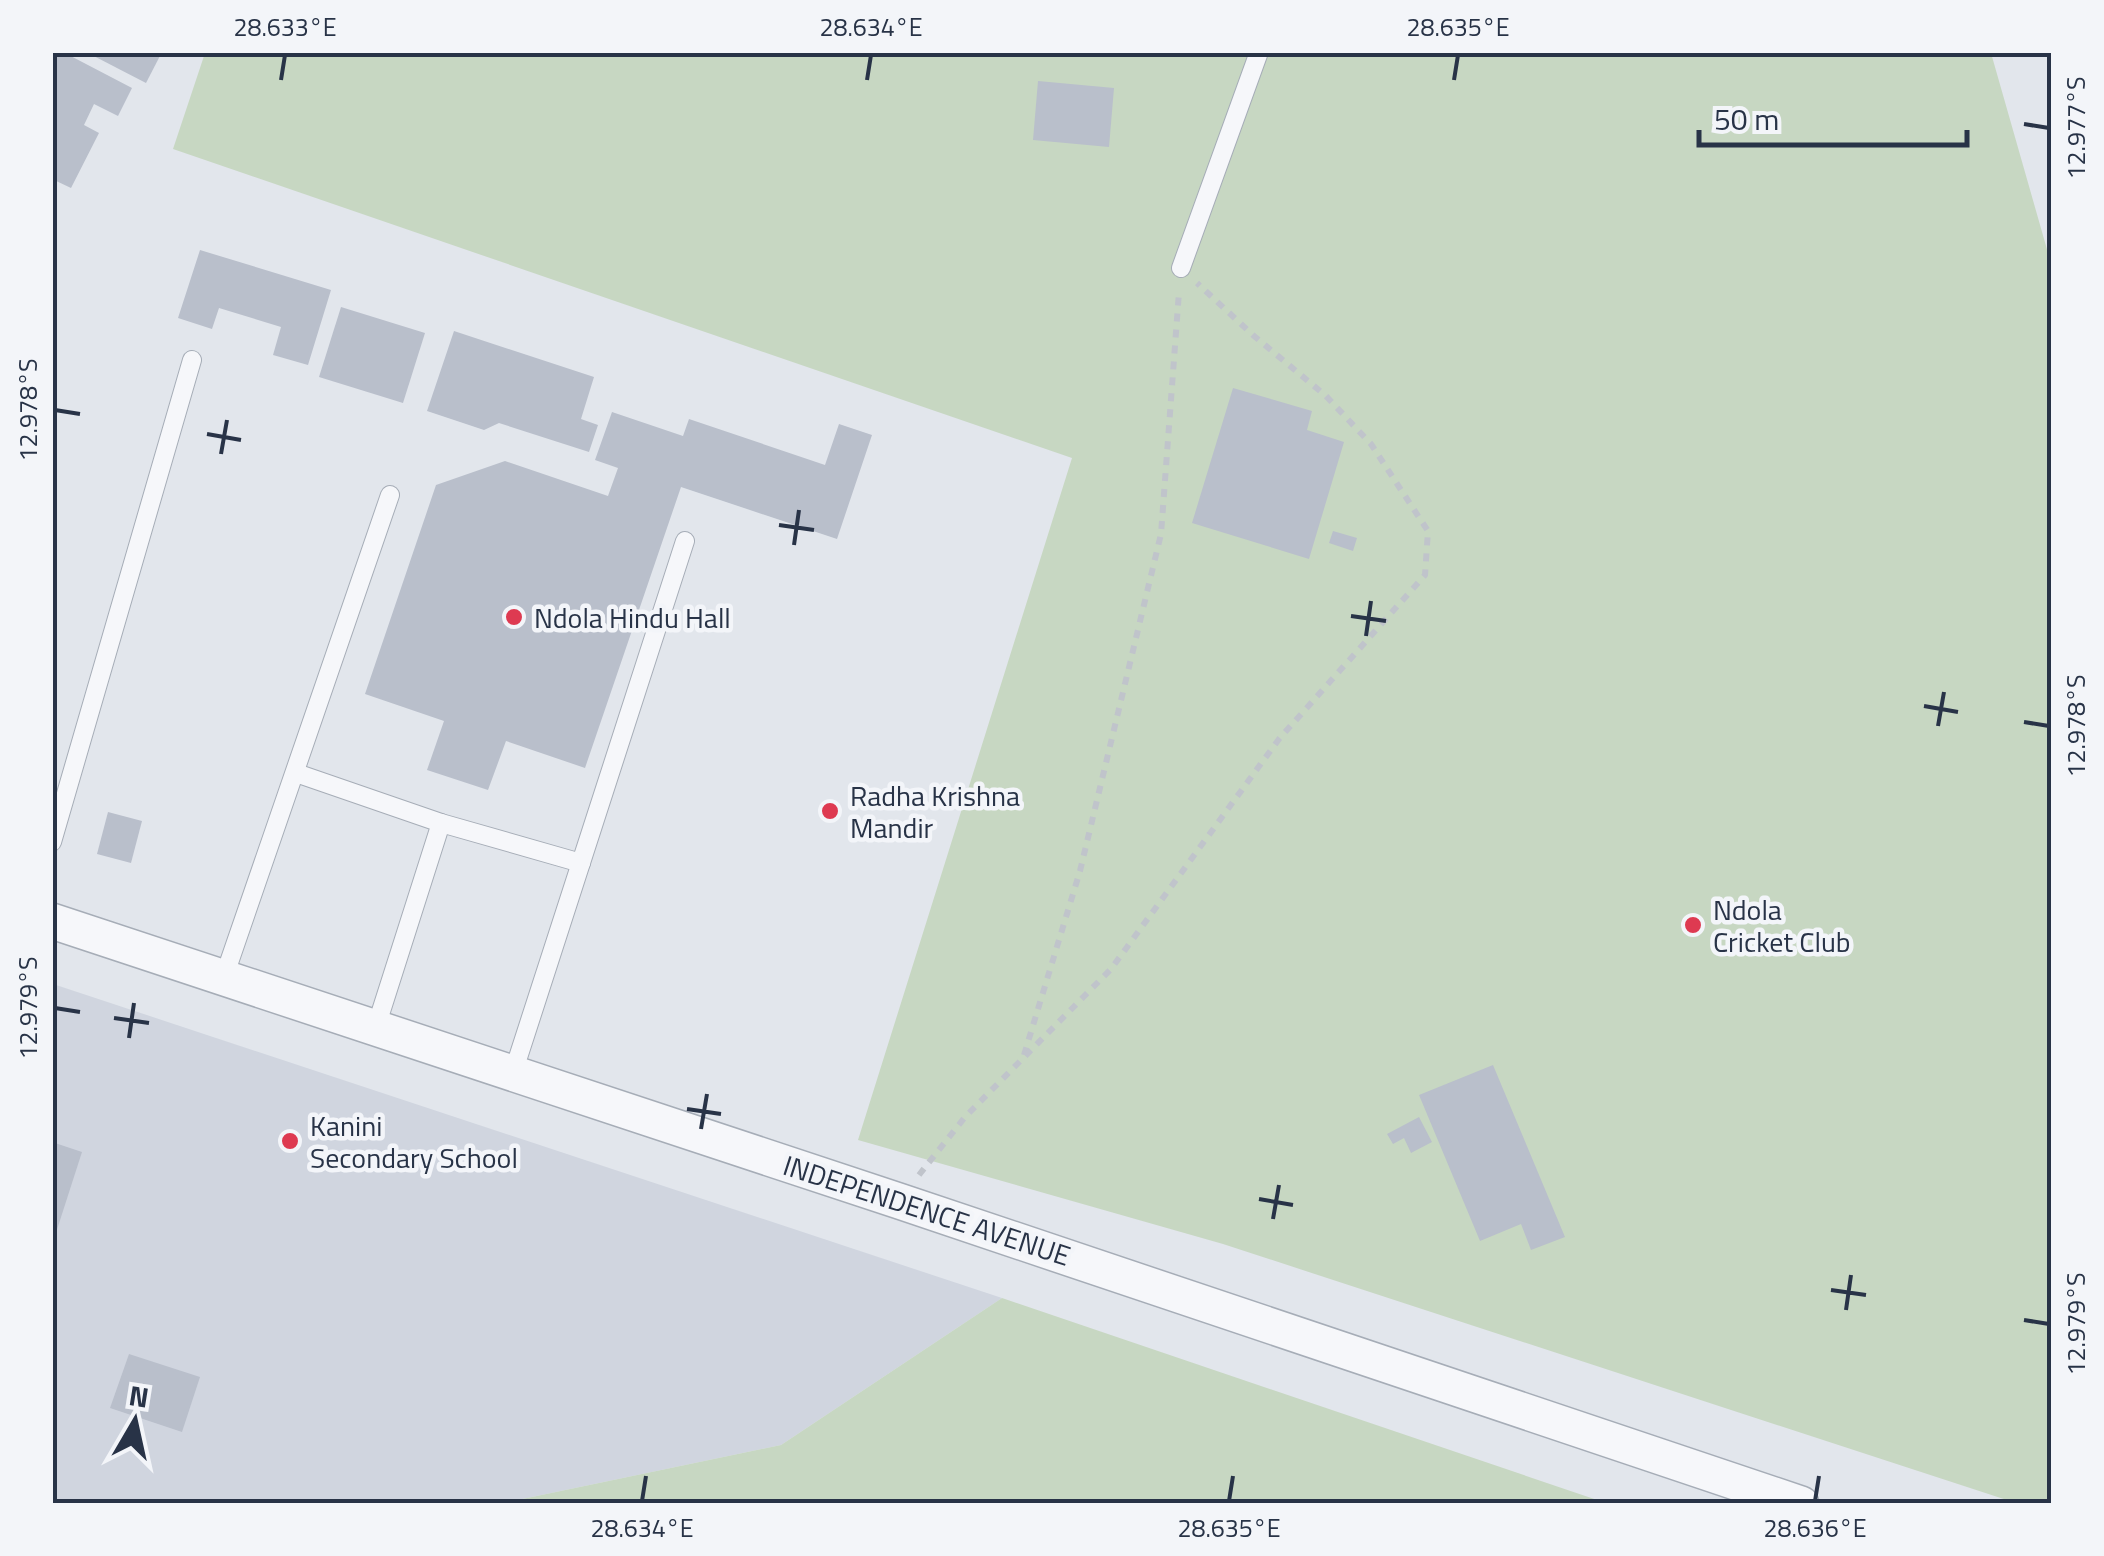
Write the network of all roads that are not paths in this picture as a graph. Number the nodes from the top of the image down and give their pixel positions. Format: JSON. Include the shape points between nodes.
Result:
{"nodes":[{"id":1,"x":1259,"y":52,"type":"edge"},
{"id":2,"x":1181,"y":268,"type":"road end"},
{"id":3,"x":192,"y":360,"type":"dead end"},
{"id":4,"x":390,"y":494,"type":"dead end"},
{"id":5,"x":685,"y":541,"type":"dead end"},
{"id":6,"x":296,"y":773,"type":"junction"},
{"id":7,"x":442,"y":823,"type":"junction"},
{"id":8,"x":52,"y":842,"type":"edge"},
{"id":9,"x":581,"y":863,"type":"junction"},
{"id":10,"x":52,"y":921,"type":"edge"},
{"id":11,"x":224,"y":977,"type":"junction"},
{"id":12,"x":376,"y":1027,"type":"junction"},
{"id":13,"x":514,"y":1073,"type":"junction"},
{"id":14,"x":1800,"y":1504,"type":"edge"}],
"edges":[{"from":1,"to":2,"type":"lane"},
{"from":3,"to":8,"type":"lane"},
{"from":4,"to":6,"type":"lane"},
{"from":5,"to":9,"type":"lane"},
{"from":6,"to":7,"type":"lane"},
{"from":6,"to":11,"type":"lane"},
{"from":7,"to":9,"type":"lane"},
{"from":7,"to":12,"type":"lane"},
{"from":9,"to":13,"type":"lane"},
{"from":10,"to":11,"type":"street","name":"INDEPENDENCE AVENUE"},
{"from":11,"to":12,"type":"street","name":"INDEPENDENCE AVENUE"},
{"from":12,"to":13,"type":"street","name":"INDEPENDENCE AVENUE"},
{"from":13,"to":14,"type":"street","name":"INDEPENDENCE AVENUE"}]}
